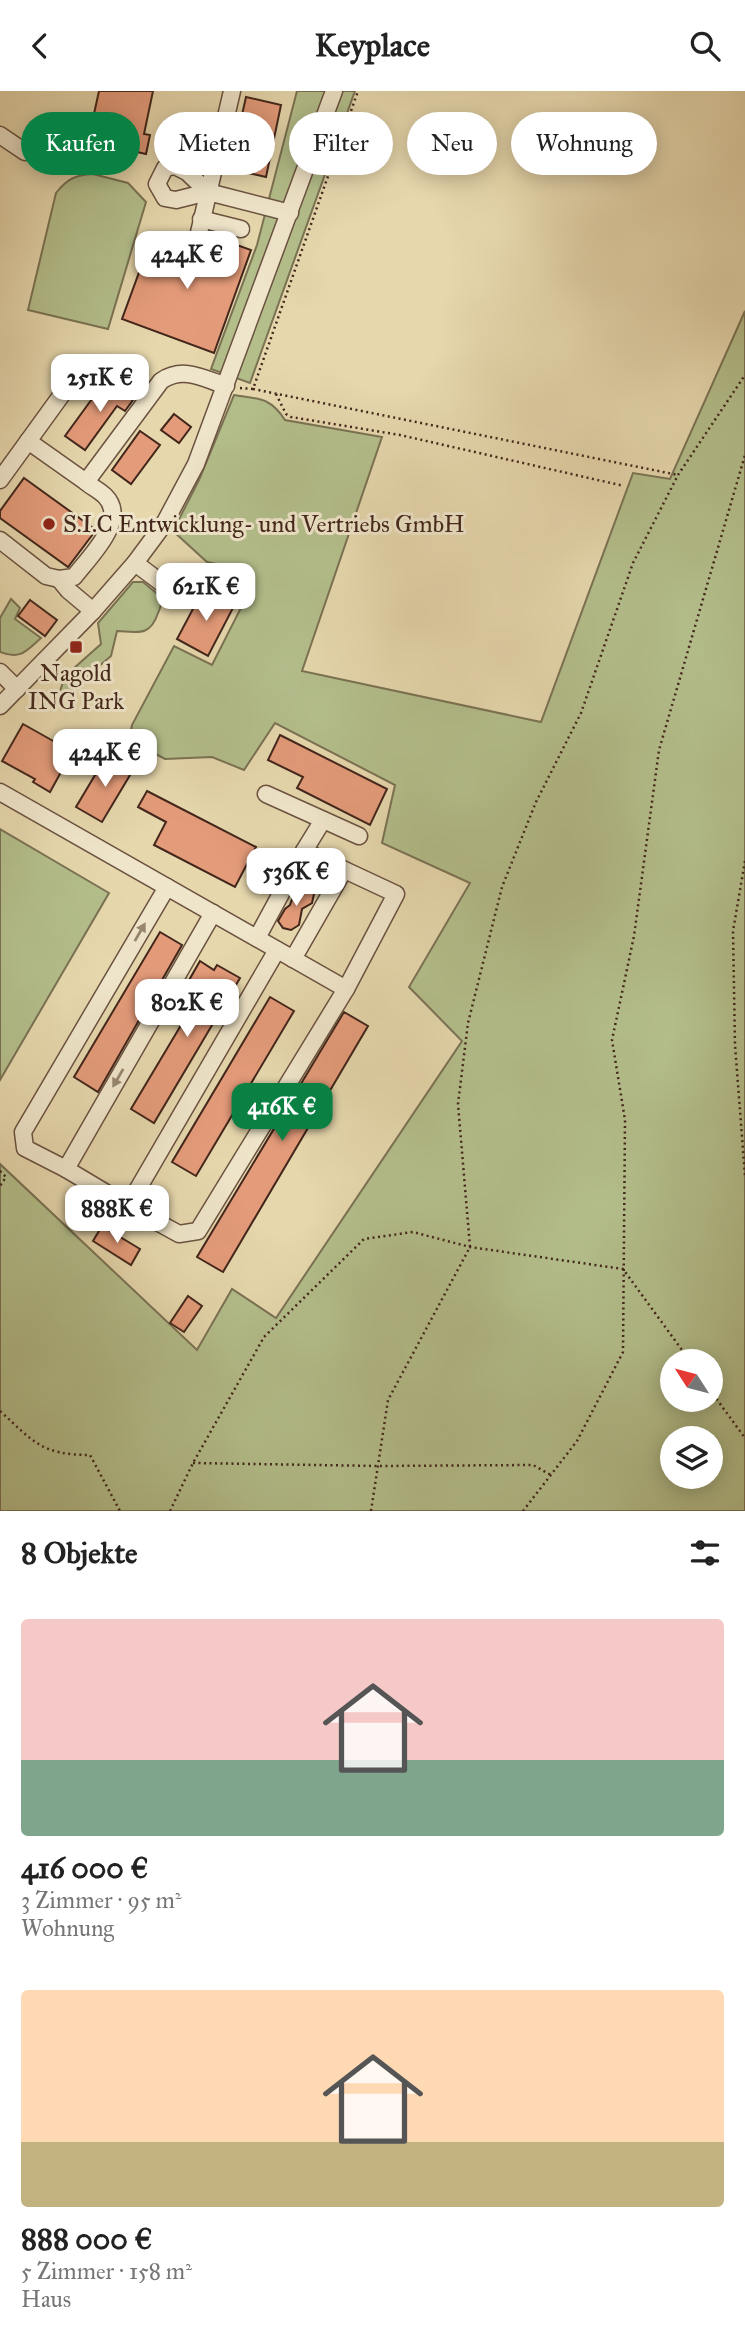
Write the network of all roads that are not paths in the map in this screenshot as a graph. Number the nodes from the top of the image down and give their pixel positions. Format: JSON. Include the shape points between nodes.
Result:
{"nodes":[{"id":1,"x":232,"y":91,"type":"edge"},
{"id":2,"x":334,"y":91,"type":"edge"},
{"id":3,"x":0,"y":135,"type":"edge"},
{"id":4,"x":21,"y":149,"type":"edge"},
{"id":5,"x":208,"y":193,"type":"junction"},
{"id":6,"x":290,"y":213,"type":"junction"},
{"id":7,"x":201,"y":219,"type":"junction"},
{"id":8,"x":241,"y":229,"type":"dead end"},
{"id":9,"x":194,"y":254,"type":"dead end"},
{"id":10,"x":76,"y":375,"type":"dead end"},
{"id":11,"x":226,"y":386,"type":"junction"},
{"id":12,"x":28,"y":441,"type":"junction"},
{"id":13,"x":0,"y":480,"type":"edge"},
{"id":14,"x":86,"y":482,"type":"junction"},
{"id":15,"x":0,"y":540,"type":"edge"},
{"id":16,"x":135,"y":563,"type":"junction"},
{"id":17,"x":59,"y":579,"type":"junction"},
{"id":18,"x":183,"y":599,"type":"dead end"},
{"id":19,"x":93,"y":611,"type":"junction"},
{"id":20,"x":0,"y":672,"type":"edge"},
{"id":21,"x":17,"y":689,"type":"junction"},
{"id":22,"x":0,"y":706,"type":"edge"},
{"id":23,"x":0,"y":792,"type":"edge"},
{"id":24,"x":266,"y":794,"type":"dead end"},
{"id":25,"x":323,"y":820,"type":"junction"},
{"id":26,"x":359,"y":836,"type":"dead end"},
{"id":27,"x":304,"y":851,"type":"junction"},
{"id":28,"x":344,"y":870,"type":"junction"},
{"id":29,"x":167,"y":887,"type":"junction"},
{"id":30,"x":213,"y":913,"type":"junction"},
{"id":31,"x":257,"y":938,"type":"junction"},
{"id":32,"x":277,"y":950,"type":"junction"},
{"id":33,"x":293,"y":959,"type":"junction"},
{"id":34,"x":346,"y":989,"type":"junction"},
{"id":35,"x":66,"y":1169,"type":"junction"},
{"id":36,"x":128,"y":1206,"type":"junction"}],
"edges":[{"from":1,"to":5,"type":"street"},
{"from":2,"to":6,"type":"street"},
{"from":3,"to":4,"type":"street"},
{"from":5,"to":6,"type":"street"},
{"from":5,"to":7,"type":"street"},
{"from":6,"to":11,"type":"street"},
{"from":7,"to":8,"type":"street"},
{"from":7,"to":9,"type":"street"},
{"from":10,"to":12,"type":"street"},
{"from":11,"to":14,"type":"street","via":[[188,372],[172,373],[161,381]]},
{"from":11,"to":16,"type":"street","via":[[196,464],[164,524]]},
{"from":12,"to":13,"type":"street"},
{"from":12,"to":14,"type":"street"},
{"from":14,"to":17,"type":"street","via":[[107,497],[113,513],[111,528],[74,577]]},
{"from":15,"to":17,"type":"street","via":[[46,576]]},
{"from":16,"to":18,"type":"street"},
{"from":16,"to":19,"type":"street"},
{"from":17,"to":19,"type":"street"},
{"from":19,"to":21,"type":"street"},
{"from":20,"to":21,"type":"street"},
{"from":21,"to":22,"type":"street"},
{"from":23,"to":29,"type":"street"},
{"from":24,"to":25,"type":"street"},
{"from":25,"to":26,"type":"street"},
{"from":25,"to":27,"type":"street"},
{"from":27,"to":28,"type":"street"},
{"from":27,"to":31,"type":"street"},
{"from":28,"to":33,"type":"street"},
{"from":28,"to":34,"type":"street","via":[[396,894]]},
{"from":29,"to":30,"type":"street"},
{"from":35,"to":29,"type":"street","one_way":true,"via":[[24,1147],[23,1132]]},
{"from":30,"to":31,"type":"street"},
{"from":30,"to":35,"type":"street","one_way":true},
{"from":31,"to":32,"type":"street"},
{"from":32,"to":33,"type":"street"},
{"from":32,"to":36,"type":"street"},
{"from":33,"to":34,"type":"street"},
{"from":34,"to":36,"type":"street","via":[[198,1231],[179,1234]]},
{"from":35,"to":36,"type":"street"}]}
